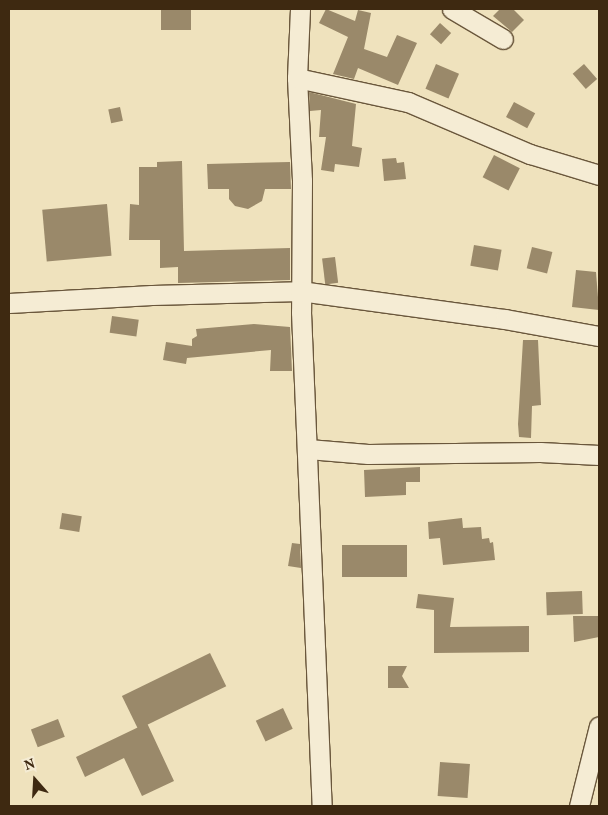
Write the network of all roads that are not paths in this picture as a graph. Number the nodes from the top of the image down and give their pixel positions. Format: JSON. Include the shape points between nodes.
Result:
{"nodes":[{"id":1,"x":300,"y":9,"type":"edge"},
{"id":2,"x":452,"y":9,"type":"edge"},
{"id":3,"x":503,"y":39,"type":"dead end"},
{"id":4,"x":297,"y":78,"type":"junction"},
{"id":5,"x":599,"y":175,"type":"edge"},
{"id":6,"x":300,"y":291,"type":"junction"},
{"id":7,"x":9,"y":303,"type":"edge"},
{"id":8,"x":599,"y":336,"type":"edge"},
{"id":9,"x":308,"y":449,"type":"junction"},
{"id":10,"x":599,"y":455,"type":"edge"},
{"id":11,"x":599,"y":726,"type":"edge"},
{"id":12,"x":322,"y":806,"type":"edge"},
{"id":13,"x":579,"y":806,"type":"edge"}],
"edges":[{"from":1,"to":4,"type":"street"},
{"from":2,"to":3,"type":"street"},
{"from":4,"to":5,"type":"street","via":[[408,102],[530,154]]},
{"from":4,"to":6,"type":"street","via":[[302,181]]},
{"from":6,"to":7,"type":"street"},
{"from":6,"to":8,"type":"street","via":[[505,319]]},
{"from":6,"to":9,"type":"street"},
{"from":9,"to":10,"type":"street","via":[[368,454],[540,452]]},
{"from":9,"to":12,"type":"street"},
{"from":11,"to":13,"type":"street"}]}
